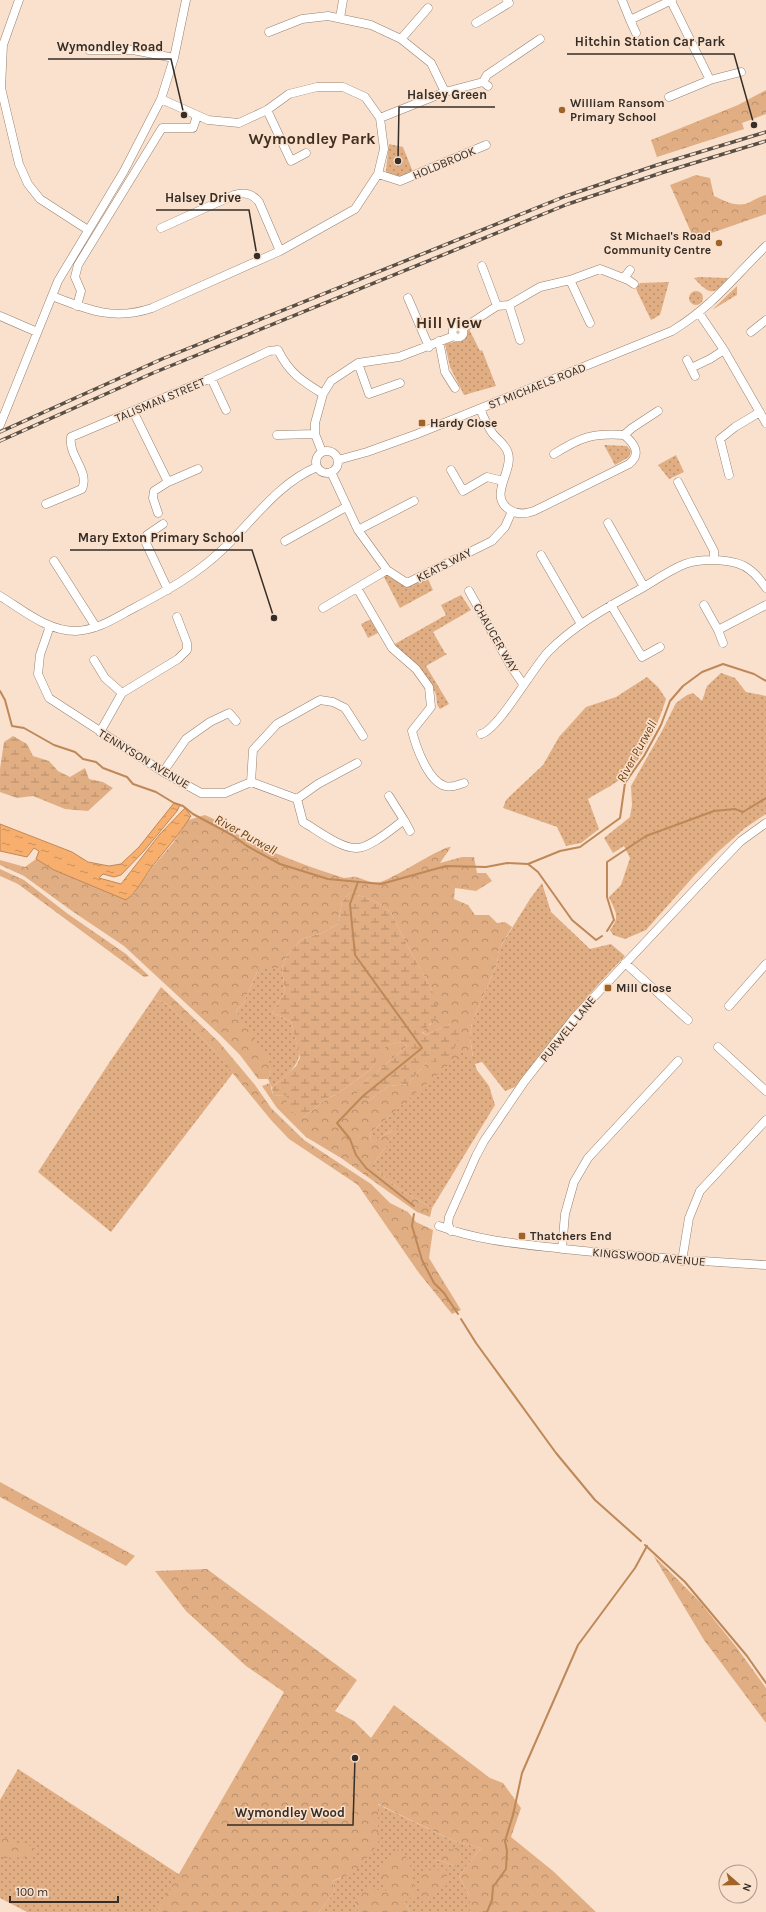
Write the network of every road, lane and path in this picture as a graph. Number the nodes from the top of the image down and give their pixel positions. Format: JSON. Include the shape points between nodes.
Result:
{"nodes":[{"id":1,"x":19,"y":0,"type":"edge"},
{"id":2,"x":186,"y":0,"type":"edge"},
{"id":3,"x":343,"y":0,"type":"edge"},
{"id":4,"x":507,"y":0,"type":"edge"},
{"id":5,"x":622,"y":0,"type":"edge"},
{"id":6,"x":672,"y":0,"type":"edge"},
{"id":7,"x":428,"y":8,"type":"dead end"},
{"id":8,"x":340,"y":18,"type":"junction"},
{"id":9,"x":630,"y":20,"type":"junction"},
{"id":10,"x":476,"y":23,"type":"dead end"},
{"id":11,"x":270,"y":32,"type":"dead end"},
{"id":12,"x":636,"y":33,"type":"dead end"},
{"id":13,"x":401,"y":39,"type":"junction"},
{"id":14,"x":540,"y":39,"type":"dead end"},
{"id":15,"x":89,"y":50,"type":"dead end"},
{"id":16,"x":174,"y":58,"type":"junction"},
{"id":17,"x":741,"y":72,"type":"dead end"},
{"id":18,"x":710,"y":80,"type":"junction"},
{"id":19,"x":445,"y":92,"type":"junction"},
{"id":20,"x":669,"y":97,"type":"dead end"},
{"id":21,"x":161,"y":99,"type":"junction"},
{"id":22,"x":267,"y":110,"type":"junction"},
{"id":23,"x":197,"y":116,"type":"junction"},
{"id":24,"x":380,"y":118,"type":"junction"},
{"id":25,"x":486,"y":145,"type":"dead end"},
{"id":26,"x":306,"y":153,"type":"dead end"},
{"id":27,"x":378,"y":174,"type":"junction"},
{"id":28,"x":161,"y":228,"type":"dead end"},
{"id":29,"x":88,"y":230,"type":"junction"},
{"id":30,"x":766,"y":246,"type":"edge"},
{"id":31,"x":280,"y":251,"type":"junction"},
{"id":32,"x":482,"y":266,"type":"dead end"},
{"id":33,"x":630,"y":270,"type":"dead end"},
{"id":34,"x":624,"y":278,"type":"junction"},
{"id":35,"x":570,"y":280,"type":"junction"},
{"id":36,"x":634,"y":284,"type":"dead end"},
{"id":37,"x":52,"y":296,"type":"junction"},
{"id":38,"x":408,"y":298,"type":"dead end"},
{"id":39,"x":509,"y":305,"type":"junction"},
{"id":40,"x":77,"y":306,"type":"junction"},
{"id":41,"x":497,"y":306,"type":"junction"},
{"id":42,"x":699,"y":313,"type":"junction"},
{"id":43,"x":0,"y":316,"type":"edge"},
{"id":44,"x":766,"y":320,"type":"edge"},
{"id":45,"x":590,"y":323,"type":"dead end"},
{"id":46,"x":37,"y":332,"type":"junction"},
{"id":47,"x":751,"y":332,"type":"dead end"},
{"id":48,"x":520,"y":340,"type":"dead end"},
{"id":49,"x":440,"y":341,"type":"junction"},
{"id":50,"x":429,"y":347,"type":"junction"},
{"id":51,"x":724,"y":350,"type":"junction"},
{"id":52,"x":358,"y":363,"type":"junction"},
{"id":53,"x":695,"y":376,"type":"dead end"},
{"id":54,"x":211,"y":378,"type":"junction"},
{"id":55,"x":400,"y":383,"type":"dead end"},
{"id":56,"x":455,"y":388,"type":"dead end"},
{"id":57,"x":323,"y":394,"type":"junction"},
{"id":58,"x":480,"y":409,"type":"junction"},
{"id":59,"x":226,"y":410,"type":"dead end"},
{"id":60,"x":133,"y":411,"type":"junction"},
{"id":61,"x":658,"y":411,"type":"dead end"},
{"id":62,"x":760,"y":412,"type":"junction"},
{"id":63,"x":766,"y":423,"type":"edge"},
{"id":64,"x":0,"y":425,"type":"edge"},
{"id":65,"x":714,"y":432,"type":"dead end"},
{"id":66,"x":315,"y":434,"type":"junction"},
{"id":67,"x":276,"y":435,"type":"dead end"},
{"id":68,"x":624,"y":435,"type":"junction"},
{"id":69,"x":720,"y":439,"type":"junction"},
{"id":70,"x":322,"y":452,"type":"junction"},
{"id":71,"x":554,"y":454,"type":"dead end"},
{"id":72,"x":338,"y":460,"type":"junction"},
{"id":73,"x":317,"y":467,"type":"junction"},
{"id":74,"x":198,"y":469,"type":"dead end"},
{"id":75,"x":451,"y":470,"type":"dead end"},
{"id":76,"x":331,"y":472,"type":"junction"},
{"id":77,"x":729,"y":475,"type":"dead end"},
{"id":78,"x":503,"y":480,"type":"junction"},
{"id":79,"x":168,"y":482,"type":"junction"},
{"id":80,"x":678,"y":482,"type":"dead end"},
{"id":81,"x":414,"y":501,"type":"dead end"},
{"id":82,"x":46,"y":504,"type":"dead end"},
{"id":83,"x":346,"y":507,"type":"junction"},
{"id":84,"x":512,"y":511,"type":"junction"},
{"id":85,"x":158,"y":513,"type":"dead end"},
{"id":86,"x":608,"y":523,"type":"dead end"},
{"id":87,"x":162,"y":524,"type":"dead end"},
{"id":88,"x":358,"y":530,"type":"junction"},
{"id":89,"x":285,"y":541,"type":"dead end"},
{"id":90,"x":541,"y":555,"type":"dead end"},
{"id":91,"x":714,"y":560,"type":"junction"},
{"id":92,"x":54,"y":561,"type":"dead end"},
{"id":93,"x":387,"y":570,"type":"junction"},
{"id":94,"x":644,"y":586,"type":"junction"},
{"id":95,"x":357,"y":588,"type":"junction"},
{"id":96,"x":766,"y":588,"type":"edge"},
{"id":97,"x":168,"y":590,"type":"junction"},
{"id":98,"x":469,"y":591,"type":"dead end"},
{"id":99,"x":0,"y":596,"type":"edge"},
{"id":100,"x":766,"y":604,"type":"edge"},
{"id":101,"x":611,"y":605,"type":"junction"},
{"id":102,"x":704,"y":605,"type":"dead end"},
{"id":103,"x":323,"y":608,"type":"dead end"},
{"id":104,"x":177,"y":618,"type":"dead end"},
{"id":105,"x":581,"y":624,"type":"junction"},
{"id":106,"x":50,"y":626,"type":"junction"},
{"id":107,"x":96,"y":627,"type":"junction"},
{"id":108,"x":718,"y":630,"type":"junction"},
{"id":109,"x":723,"y":643,"type":"dead end"},
{"id":110,"x":660,"y":647,"type":"dead end"},
{"id":111,"x":94,"y":660,"type":"dead end"},
{"id":112,"x":523,"y":684,"type":"junction"},
{"id":113,"x":122,"y":693,"type":"junction"},
{"id":114,"x":236,"y":721,"type":"dead end"},
{"id":115,"x":100,"y":732,"type":"junction"},
{"id":116,"x":481,"y":734,"type":"dead end"},
{"id":117,"x":363,"y":736,"type":"dead end"},
{"id":118,"x":357,"y":763,"type":"dead end"},
{"id":119,"x":163,"y":772,"type":"junction"},
{"id":120,"x":251,"y":782,"type":"junction"},
{"id":121,"x":464,"y":783,"type":"dead end"},
{"id":122,"x":389,"y":796,"type":"dead end"},
{"id":123,"x":298,"y":799,"type":"junction"},
{"id":124,"x":404,"y":820,"type":"junction"},
{"id":125,"x":766,"y":823,"type":"edge"},
{"id":126,"x":410,"y":831,"type":"dead end"},
{"id":127,"x":625,"y":962,"type":"junction"},
{"id":128,"x":766,"y":964,"type":"edge"},
{"id":129,"x":729,"y":1006,"type":"dead end"},
{"id":130,"x":688,"y":1020,"type":"dead end"},
{"id":131,"x":718,"y":1047,"type":"dead end"},
{"id":132,"x":678,"y":1061,"type":"dead end"},
{"id":133,"x":766,"y":1091,"type":"edge"},
{"id":134,"x":766,"y":1120,"type":"edge"},
{"id":135,"x":439,"y":1226,"type":"dead end"},
{"id":136,"x":451,"y":1231,"type":"junction"},
{"id":137,"x":562,"y":1249,"type":"junction"},
{"id":138,"x":682,"y":1260,"type":"junction"},
{"id":139,"x":766,"y":1265,"type":"edge"}],
"edges":[{"from":1,"to":29,"type":"street","via":[[3,45],[1,88],[18,164],[28,184],[40,199]]},
{"from":2,"to":16,"type":"street"},
{"from":3,"to":8,"type":"street"},
{"from":4,"to":10,"type":"street","via":[[509,4]]},
{"from":5,"to":9,"type":"street"},
{"from":6,"to":9,"type":"street"},
{"from":6,"to":18,"type":"street"},
{"from":7,"to":13,"type":"street"},
{"from":8,"to":11,"type":"street","via":[[328,16],[302,19]]},
{"from":8,"to":13,"type":"street","via":[[371,25]]},
{"from":9,"to":12,"type":"street"},
{"from":13,"to":19,"type":"street","via":[[432,63]]},
{"from":14,"to":19,"type":"street","via":[[487,75],[486,84]]},
{"from":15,"to":16,"type":"street","via":[[134,50]]},
{"from":16,"to":21,"type":"street"},
{"from":17,"to":18,"type":"street"},
{"from":18,"to":20,"type":"street"},
{"from":19,"to":24,"type":"street"},
{"from":21,"to":23,"type":"street"},
{"from":21,"to":29,"type":"street","via":[[124,171]]},
{"from":22,"to":23,"type":"street","via":[[239,123],[208,120]]},
{"from":22,"to":24,"type":"street","via":[[289,94],[317,87],[343,87],[365,97]]},
{"from":22,"to":26,"type":"street","via":[[291,161]]},
{"from":23,"to":40,"type":"street","via":[[193,128],[162,128],[78,264],[76,277],[81,291]]},
{"from":24,"to":27,"type":"street","via":[[384,150]]},
{"from":25,"to":27,"type":"street","name":"HOLDBROOK","via":[[400,181]]},
{"from":27,"to":31,"type":"street","via":[[356,209]]},
{"from":28,"to":31,"type":"street","via":[[234,195],[246,194],[259,202]]},
{"from":29,"to":37,"type":"street"},
{"from":30,"to":42,"type":"street","name":"ST MICHAELS ROAD","via":[[725,290]]},
{"from":31,"to":40,"type":"street","via":[[141,312],[110,314]]},
{"from":32,"to":41,"type":"street"},
{"from":33,"to":34,"type":"street"},
{"from":34,"to":35,"type":"street","via":[[600,269]]},
{"from":34,"to":36,"type":"street"},
{"from":35,"to":39,"type":"street","via":[[540,287]]},
{"from":35,"to":45,"type":"street"},
{"from":37,"to":40,"type":"street"},
{"from":37,"to":46,"type":"street"},
{"from":38,"to":50,"type":"street"},
{"from":39,"to":41,"type":"street"},
{"from":39,"to":48,"type":"street"},
{"from":41,"to":49,"type":"street","via":[[462,329],[455,328],[454,336]]},
{"from":42,"to":51,"type":"street"},
{"from":42,"to":58,"type":"street","name":"ST MICHAELS ROAD","via":[[665,334]]},
{"from":43,"to":46,"type":"street"},
{"from":44,"to":47,"type":"street"},
{"from":46,"to":64,"type":"street"},
{"from":49,"to":50,"type":"street"},
{"from":49,"to":56,"type":"street","via":[[446,372]]},
{"from":50,"to":52,"type":"street","via":[[398,357]]},
{"from":51,"to":53,"type":"street","via":[[710,359],[689,364]]},
{"from":51,"to":62,"type":"street"},
{"from":52,"to":55,"type":"street","via":[[369,394]]},
{"from":52,"to":57,"type":"street","via":[[332,381]]},
{"from":54,"to":57,"type":"street","name":"TALISMAN STREET","via":[[269,351],[278,350],[284,362],[298,378]]},
{"from":54,"to":59,"type":"street"},
{"from":54,"to":60,"type":"street","name":"TALISMAN STREET"},
{"from":57,"to":66,"type":"street","via":[[316,415]]},
{"from":58,"to":72,"type":"street","name":"ST MICHAELS ROAD","via":[[389,444]]},
{"from":58,"to":78,"type":"street","via":[[489,428],[508,452]]},
{"from":60,"to":79,"type":"street"},
{"from":60,"to":82,"type":"street","name":"TALISMAN STREET","via":[[71,437],[70,444],[85,484],[82,489]]},
{"from":61,"to":68,"type":"street"},
{"from":62,"to":63,"type":"street"},
{"from":62,"to":69,"type":"street"},
{"from":65,"to":69,"type":"street"},
{"from":66,"to":67,"type":"street"},
{"from":66,"to":70,"type":"street"},
{"from":68,"to":71,"type":"street","via":[[593,435]]},
{"from":68,"to":84,"type":"street","via":[[636,450],[635,458],[629,464],[529,512],[519,514]]},
{"from":69,"to":77,"type":"street"},
{"from":70,"to":72,"type":"street","via":[[332,452]]},
{"from":70,"to":73,"type":"street","via":[[318,456]]},
{"from":72,"to":76,"type":"street","via":[[337,466]]},
{"from":73,"to":76,"type":"street","via":[[324,473]]},
{"from":73,"to":97,"type":"street","via":[[280,492],[222,550]]},
{"from":74,"to":79,"type":"street"},
{"from":75,"to":78,"type":"street","via":[[463,491],[487,477]]},
{"from":76,"to":83,"type":"street","name":"KEATS WAY"},
{"from":78,"to":84,"type":"street","via":[[500,494],[505,505]]},
{"from":79,"to":85,"type":"street","via":[[154,491],[153,498]]},
{"from":80,"to":91,"type":"street","via":[[714,551]]},
{"from":81,"to":88,"type":"street"},
{"from":83,"to":88,"type":"street","name":"KEATS WAY"},
{"from":83,"to":89,"type":"street"},
{"from":84,"to":93,"type":"street","name":"KEATS WAY","via":[[505,527],[492,541],[425,575],[407,583]]},
{"from":86,"to":94,"type":"street"},
{"from":87,"to":97,"type":"street","via":[[147,535],[146,543]]},
{"from":88,"to":93,"type":"street","name":"KEATS WAY"},
{"from":90,"to":105,"type":"street"},
{"from":91,"to":94,"type":"street","name":"CHAUCER WAY","via":[[687,563]]},
{"from":91,"to":96,"type":"street","name":"CHAUCER WAY","via":[[739,563],[750,569]]},
{"from":92,"to":107,"type":"street"},
{"from":93,"to":95,"type":"street"},
{"from":94,"to":101,"type":"street","name":"CHAUCER WAY"},
{"from":95,"to":103,"type":"street"},
{"from":95,"to":121,"type":"street","via":[[392,648],[416,669],[429,687],[431,707],[412,731],[416,747],[425,764],[437,782],[453,787]]},
{"from":97,"to":107,"type":"street"},
{"from":98,"to":112,"type":"street","name":"CHAUCER WAY"},
{"from":99,"to":106,"type":"street"},
{"from":100,"to":108,"type":"street"},
{"from":101,"to":105,"type":"street","name":"CHAUCER WAY"},
{"from":101,"to":110,"type":"street","via":[[642,657]]},
{"from":102,"to":108,"type":"street"},
{"from":104,"to":113,"type":"street","via":[[188,643],[187,650],[178,659]]},
{"from":105,"to":112,"type":"street","name":"CHAUCER WAY","via":[[549,651]]},
{"from":106,"to":107,"type":"street","via":[[75,631]]},
{"from":106,"to":115,"type":"street","name":"TENNYSON AVENUE","via":[[40,655],[38,674],[49,698]]},
{"from":108,"to":109,"type":"street"},
{"from":111,"to":113,"type":"street","via":[[105,678]]},
{"from":112,"to":116,"type":"street","name":"CHAUCER WAY","via":[[499,720]]},
{"from":113,"to":115,"type":"street"},
{"from":114,"to":119,"type":"street","via":[[228,713],[210,722],[186,739]]},
{"from":115,"to":119,"type":"street","name":"TENNYSON AVENUE"},
{"from":117,"to":120,"type":"street","via":[[345,708],[333,702],[320,700],[277,724],[253,750]]},
{"from":118,"to":123,"type":"street","via":[[318,784]]},
{"from":119,"to":120,"type":"street","name":"TENNYSON AVENUE","via":[[201,793],[225,793]]},
{"from":120,"to":123,"type":"street"},
{"from":122,"to":124,"type":"street"},
{"from":123,"to":124,"type":"street","via":[[303,822],[345,846],[357,849],[369,845]]},
{"from":124,"to":126,"type":"street"},
{"from":125,"to":127,"type":"street","name":"PURWELL LANE","via":[[741,841]]},
{"from":127,"to":130,"type":"street"},
{"from":127,"to":136,"type":"street","name":"PURWELL LANE","via":[[575,1017],[524,1082],[484,1141],[449,1217]]},
{"from":128,"to":129,"type":"street"},
{"from":131,"to":133,"type":"street"},
{"from":132,"to":137,"type":"street","via":[[588,1158],[574,1182],[565,1214]]},
{"from":134,"to":138,"type":"street","via":[[700,1191],[689,1218]]},
{"from":135,"to":136,"type":"street","name":"KINGSWOOD AVENUE"},
{"from":136,"to":137,"type":"street","name":"KINGSWOOD AVENUE","via":[[482,1239]]},
{"from":137,"to":138,"type":"street","name":"KINGSWOOD AVENUE"},
{"from":138,"to":139,"type":"street","name":"KINGSWOOD AVENUE"}]}
